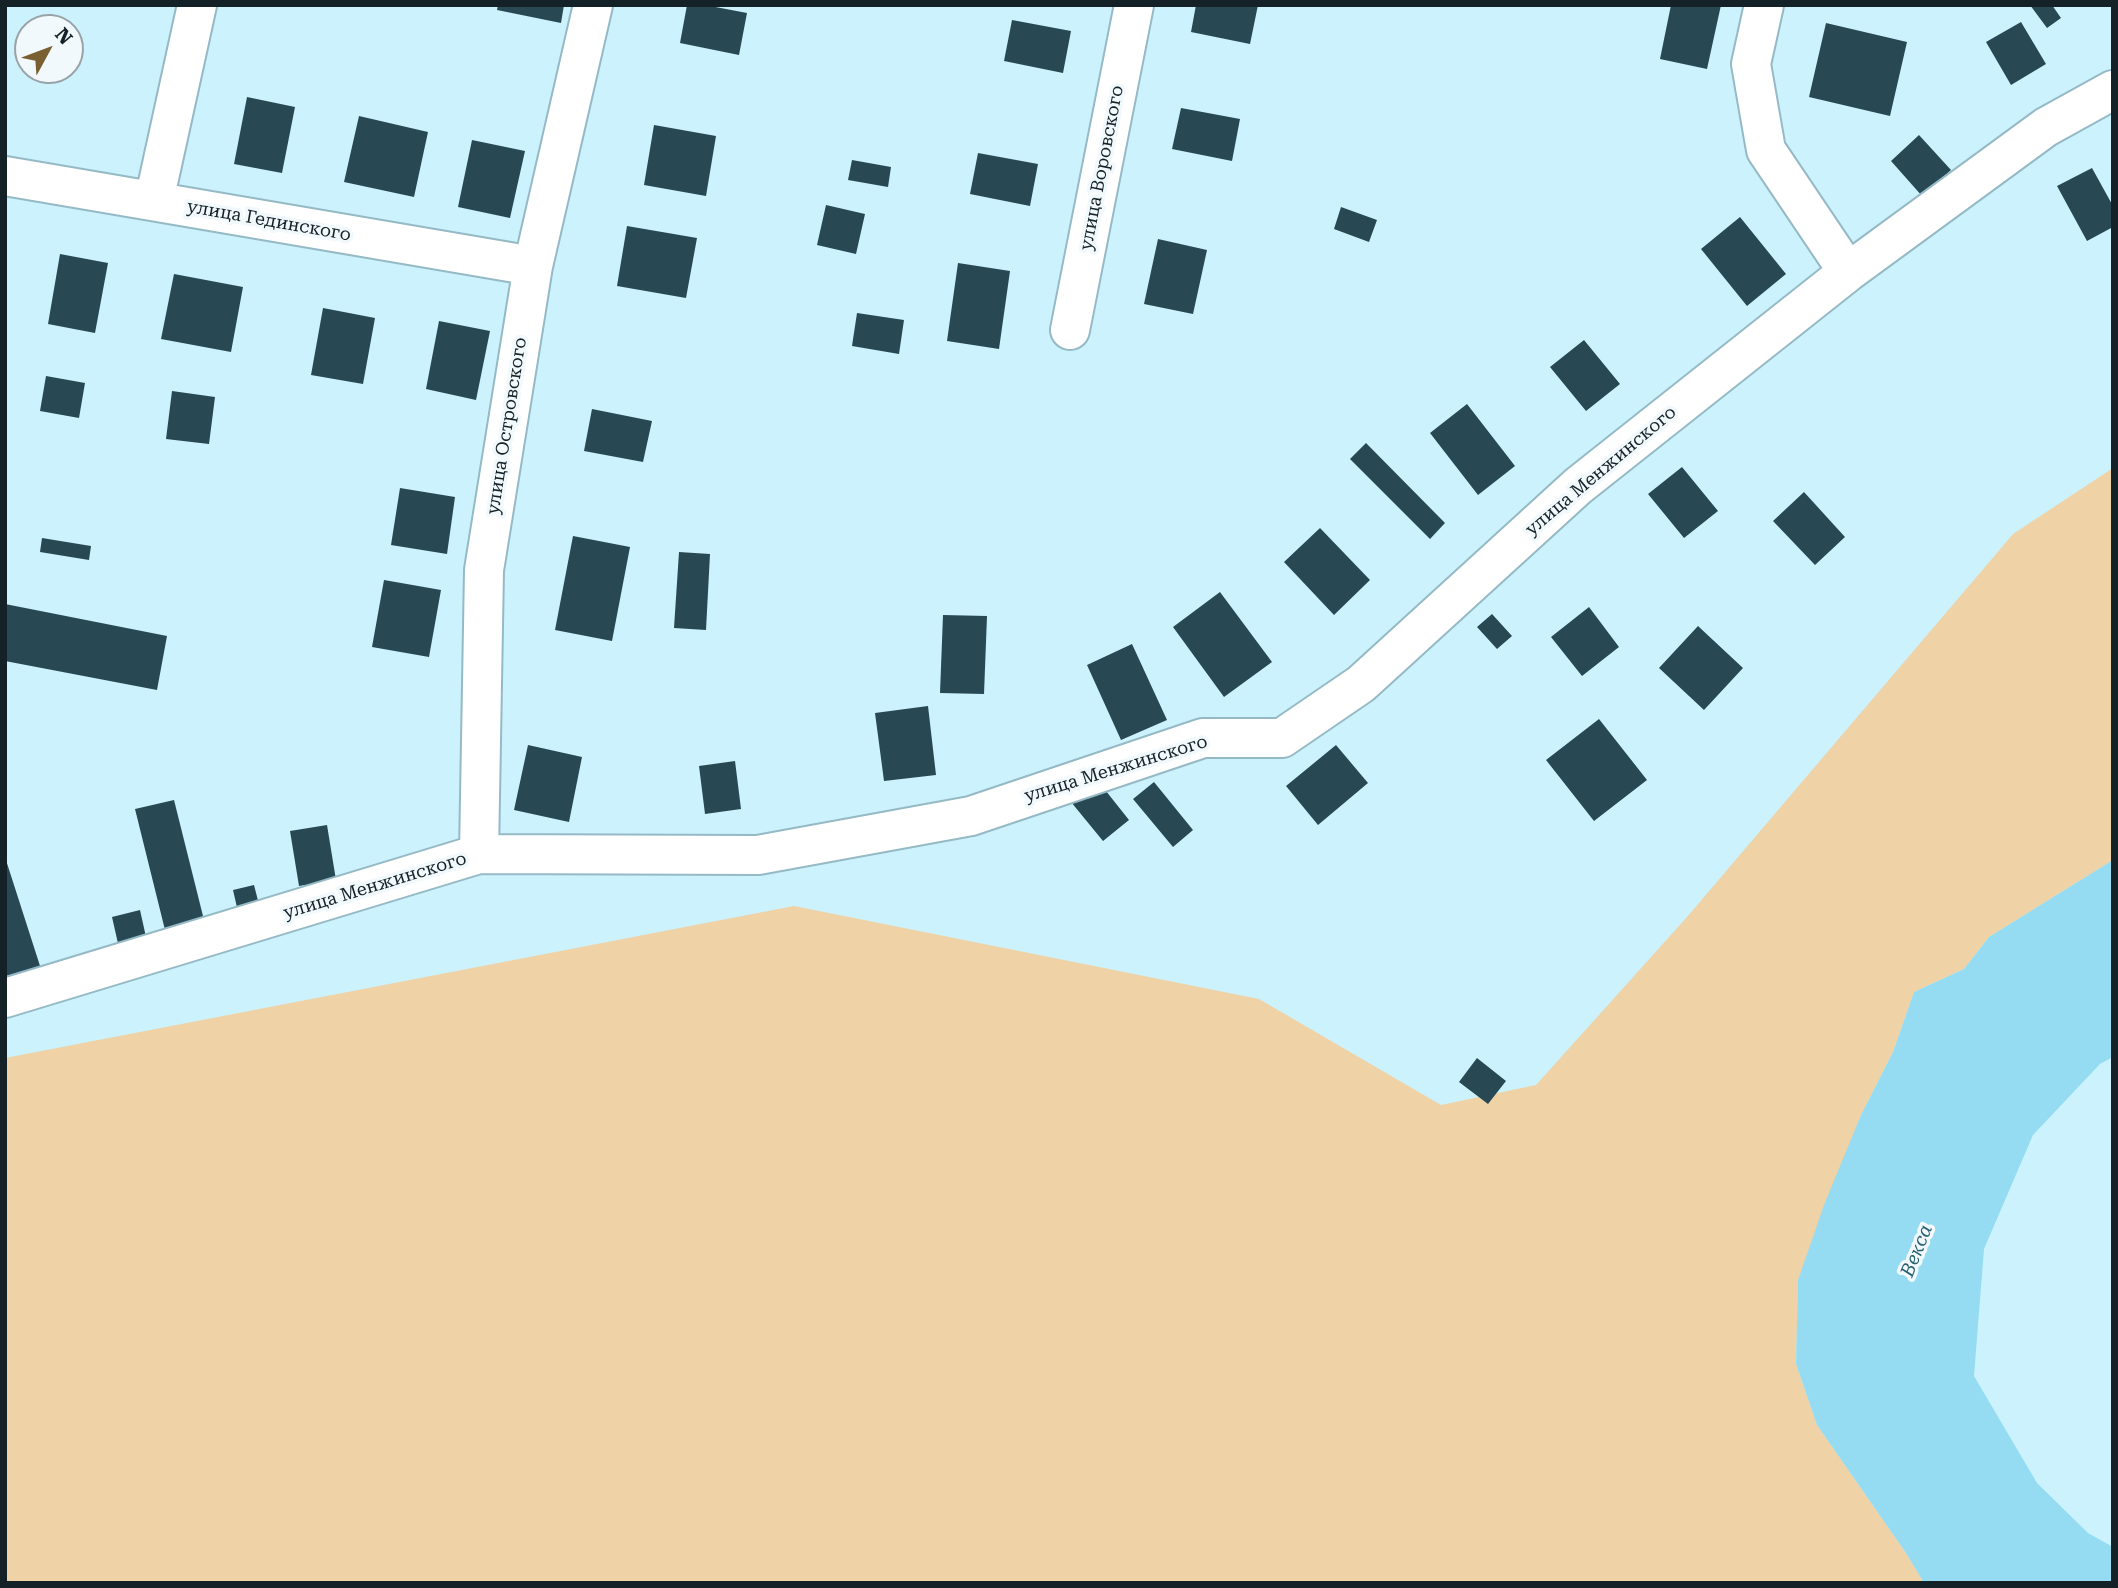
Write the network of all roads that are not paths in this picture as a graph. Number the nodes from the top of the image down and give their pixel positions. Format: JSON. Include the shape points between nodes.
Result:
{"nodes":[{"id":1,"x":197,"y":5,"type":"edge"},
{"id":2,"x":593,"y":5,"type":"edge"},
{"id":3,"x":1134,"y":5,"type":"edge"},
{"id":4,"x":1765,"y":5,"type":"edge"},
{"id":5,"x":2113,"y":90,"type":"edge"},
{"id":6,"x":5,"y":176,"type":"edge"},
{"id":7,"x":154,"y":201,"type":"junction"},
{"id":8,"x":533,"y":266,"type":"junction"},
{"id":9,"x":1848,"y":272,"type":"junction"},
{"id":10,"x":1070,"y":330,"type":"dead end"},
{"id":11,"x":479,"y":854,"type":"junction"},
{"id":12,"x":5,"y":998,"type":"edge"}],
"edges":[{"from":1,"to":7,"type":"street"},
{"from":2,"to":8,"type":"street","name":"улица Островского"},
{"from":3,"to":10,"type":"street","name":"улица Воровского"},
{"from":4,"to":9,"type":"street","via":[[1751,64],[1766,150]]},
{"from":5,"to":9,"type":"street","name":"улица Менжинского","via":[[2046,127]]},
{"from":6,"to":7,"type":"street","name":"улица Гединского"},
{"from":7,"to":8,"type":"street","name":"улица Гединского"},
{"from":8,"to":11,"type":"street","name":"улица Островского","via":[[484,570]]},
{"from":9,"to":11,"type":"street","name":"улица Менжинского","via":[[1578,486],[1361,684],[1282,738],[1203,738],[971,816],[758,855]]},
{"from":11,"to":12,"type":"street","name":"улица Менжинского"}]}
